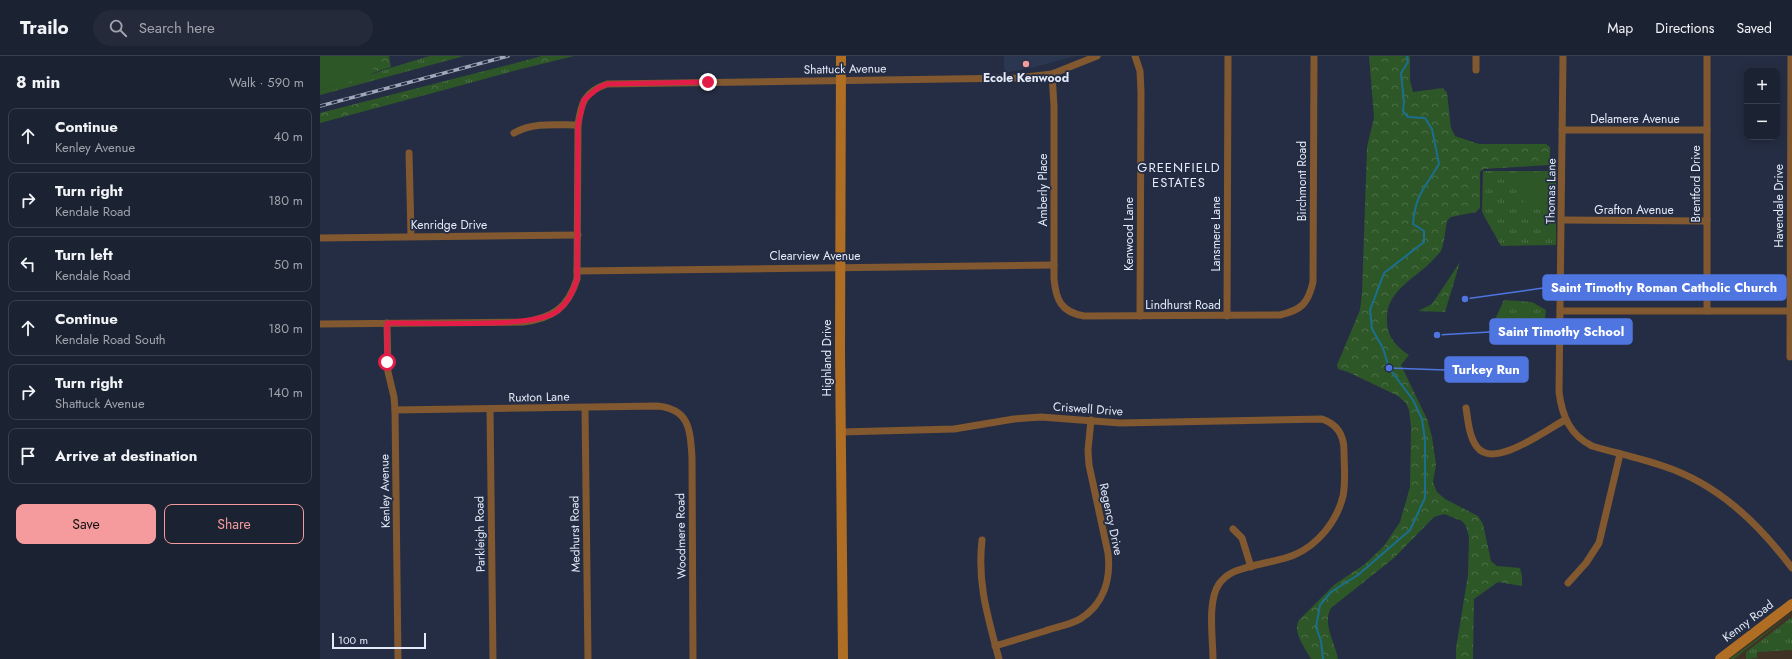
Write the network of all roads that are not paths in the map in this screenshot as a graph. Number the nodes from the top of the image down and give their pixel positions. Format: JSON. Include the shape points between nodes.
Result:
{"nodes":[{"id":1,"x":841,"y":56,"type":"edge"},
{"id":2,"x":1098,"y":56,"type":"edge"},
{"id":3,"x":1135,"y":56,"type":"edge"},
{"id":4,"x":1228,"y":56,"type":"edge"},
{"id":5,"x":1314,"y":56,"type":"edge"},
{"id":6,"x":1476,"y":56,"type":"edge"},
{"id":7,"x":1563,"y":56,"type":"edge"},
{"id":8,"x":1707,"y":56,"type":"edge"},
{"id":9,"x":1791,"y":56,"type":"edge"},
{"id":10,"x":1476,"y":70,"type":"dead end"},
{"id":11,"x":1052,"y":74,"type":"junction"},
{"id":12,"x":841,"y":80,"type":"junction"},
{"id":13,"x":578,"y":125,"type":"junction"},
{"id":14,"x":1562,"y":130,"type":"junction"},
{"id":15,"x":1707,"y":130,"type":"junction"},
{"id":16,"x":514,"y":133,"type":"dead end"},
{"id":17,"x":409,"y":152,"type":"dead end"},
{"id":18,"x":1562,"y":220,"type":"junction"},
{"id":19,"x":1707,"y":221,"type":"junction"},
{"id":20,"x":578,"y":234,"type":"junction"},
{"id":21,"x":411,"y":236,"type":"junction"},
{"id":22,"x":320,"y":238,"type":"edge"},
{"id":23,"x":1054,"y":265,"type":"junction"},
{"id":24,"x":840,"y":267,"type":"junction"},
{"id":25,"x":577,"y":271,"type":"junction"},
{"id":26,"x":1304,"y":305,"type":"joint"},
{"id":27,"x":1062,"y":306,"type":"joint"},
{"id":28,"x":1560,"y":311,"type":"junction"},
{"id":29,"x":1707,"y":311,"type":"junction"},
{"id":30,"x":1791,"y":312,"type":"edge"},
{"id":31,"x":1140,"y":316,"type":"junction"},
{"id":32,"x":1227,"y":316,"type":"junction"},
{"id":33,"x":387,"y":323,"type":"junction"},
{"id":34,"x":320,"y":324,"type":"edge"},
{"id":35,"x":1790,"y":357,"type":"dead end"},
{"id":36,"x":585,"y":408,"type":"junction"},
{"id":37,"x":1466,"y":408,"type":"dead end"},
{"id":38,"x":490,"y":409,"type":"junction"},
{"id":39,"x":395,"y":410,"type":"junction"},
{"id":40,"x":681,"y":415,"type":"joint"},
{"id":41,"x":1091,"y":420,"type":"junction"},
{"id":42,"x":1565,"y":420,"type":"junction"},
{"id":43,"x":841,"y":432,"type":"junction"},
{"id":44,"x":1620,"y":454,"type":"junction"},
{"id":45,"x":1233,"y":529,"type":"dead end"},
{"id":46,"x":982,"y":540,"type":"dead end"},
{"id":47,"x":1251,"y":567,"type":"junction"},
{"id":48,"x":1792,"y":568,"type":"edge"},
{"id":49,"x":1568,"y":582,"type":"dead end"},
{"id":50,"x":1792,"y":604,"type":"edge"},
{"id":51,"x":995,"y":646,"type":"junction"},
{"id":52,"x":398,"y":659,"type":"edge"},
{"id":53,"x":493,"y":659,"type":"edge"},
{"id":54,"x":588,"y":659,"type":"edge"},
{"id":55,"x":693,"y":659,"type":"edge"},
{"id":56,"x":843,"y":659,"type":"edge"},
{"id":57,"x":999,"y":659,"type":"edge"},
{"id":58,"x":1213,"y":659,"type":"edge"},
{"id":59,"x":1720,"y":659,"type":"edge"}],
"edges":[{"from":1,"to":12,"type":"street","name":"Highland Drive"},
{"from":2,"to":11,"type":"street","name":"Shattuck Avenue"},
{"from":3,"to":31,"type":"street","name":"Kenwood Lane","via":[[1140,71],[1141,92]]},
{"from":4,"to":32,"type":"street","name":"Lansmere Lane"},
{"from":5,"to":26,"type":"street","name":"Birchmont Road","via":[[1313,282]]},
{"from":6,"to":10,"type":"street"},
{"from":7,"to":14,"type":"street","name":"Thomas Lane"},
{"from":8,"to":15,"type":"street","name":"Brentford Drive"},
{"from":9,"to":30,"type":"street","name":"Havendale Drive"},
{"from":11,"to":12,"type":"street","name":"Shattuck Avenue","via":[[1008,78]]},
{"from":11,"to":23,"type":"street","name":"Amberly Place"},
{"from":12,"to":13,"type":"street","name":"Shattuck Avenue","via":[[607,84],[590,92],[584,100]]},
{"from":12,"to":24,"type":"street","name":"Highland Drive"},
{"from":13,"to":16,"type":"street","via":[[538,125],[525,127]]},
{"from":13,"to":20,"type":"street"},
{"from":14,"to":15,"type":"street","name":"Delamere Avenue"},
{"from":14,"to":18,"type":"street","name":"Thomas Lane"},
{"from":15,"to":19,"type":"street","name":"Brentford Drive"},
{"from":17,"to":21,"type":"street"},
{"from":18,"to":19,"type":"street","name":"Grafton Avenue"},
{"from":18,"to":28,"type":"street","name":"Thomas Lane"},
{"from":19,"to":29,"type":"street","name":"Brentford Drive"},
{"from":20,"to":21,"type":"street","name":"Kenridge Drive"},
{"from":20,"to":25,"type":"street"},
{"from":21,"to":22,"type":"street","name":"Kenridge Drive"},
{"from":23,"to":24,"type":"street","name":"Clearview Avenue"},
{"from":23,"to":27,"type":"street","name":"Amberly Place","via":[[1055,293]]},
{"from":24,"to":25,"type":"street","name":"Clearview Avenue"},
{"from":24,"to":43,"type":"street","name":"Highland Drive"},
{"from":25,"to":33,"type":"street","via":[[574,289],[564,305],[556,312],[540,319],[523,322]]},
{"from":26,"to":32,"type":"street","name":"Lindhurst Road","via":[[1293,312],[1280,315]]},
{"from":27,"to":31,"type":"street","name":"Lindhurst Road","via":[[1074,314],[1084,316]]},
{"from":28,"to":29,"type":"street"},
{"from":28,"to":42,"type":"street","name":"Thomas Lane","via":[[1559,392]]},
{"from":29,"to":30,"type":"street"},
{"from":30,"to":35,"type":"street","name":"Havendale Drive"},
{"from":31,"to":32,"type":"street","name":"Lindhurst Road"},
{"from":33,"to":34,"type":"street"},
{"from":33,"to":39,"type":"street","name":"Kenley Avenue","via":[[388,372],[394,393]]},
{"from":36,"to":38,"type":"street","name":"Ruxton Lane"},
{"from":36,"to":40,"type":"street","name":"Ruxton Lane","via":[[657,406]]},
{"from":36,"to":54,"type":"street","name":"Medhurst Road"},
{"from":37,"to":42,"type":"street","via":[[1476,446],[1489,454],[1516,449]]},
{"from":38,"to":39,"type":"street","name":"Ruxton Lane"},
{"from":38,"to":53,"type":"street","name":"Parkleigh Road"},
{"from":39,"to":52,"type":"street","name":"Kenley Avenue"},
{"from":40,"to":55,"type":"street","name":"Woodmere Road","via":[[690,432],[691,451]]},
{"from":41,"to":43,"type":"street","name":"Criswell Drive","via":[[1041,417],[954,429]]},
{"from":41,"to":47,"type":"street","name":"Criswell Drive","via":[[1120,423],[1322,419],[1334,425],[1341,434],[1344,446],[1343,496],[1336,515],[1316,541],[1294,555]]},
{"from":41,"to":51,"type":"street","name":"Regency Drive","via":[[1089,465],[1110,568],[1101,599],[1079,619]]},
{"from":42,"to":44,"type":"street","via":[[1583,442]]},
{"from":43,"to":56,"type":"street","name":"Highland Drive"},
{"from":44,"to":48,"type":"street","via":[[1691,477],[1726,498],[1766,534]]},
{"from":44,"to":49,"type":"street","via":[[1599,543],[1586,563]]},
{"from":45,"to":47,"type":"street","via":[[1242,538]]},
{"from":46,"to":51,"type":"street","via":[[982,592]]},
{"from":47,"to":58,"type":"street","via":[[1229,574],[1218,584],[1215,591],[1212,608]]},
{"from":50,"to":59,"type":"street","name":"Kenny Road"},
{"from":51,"to":57,"type":"street"}]}
